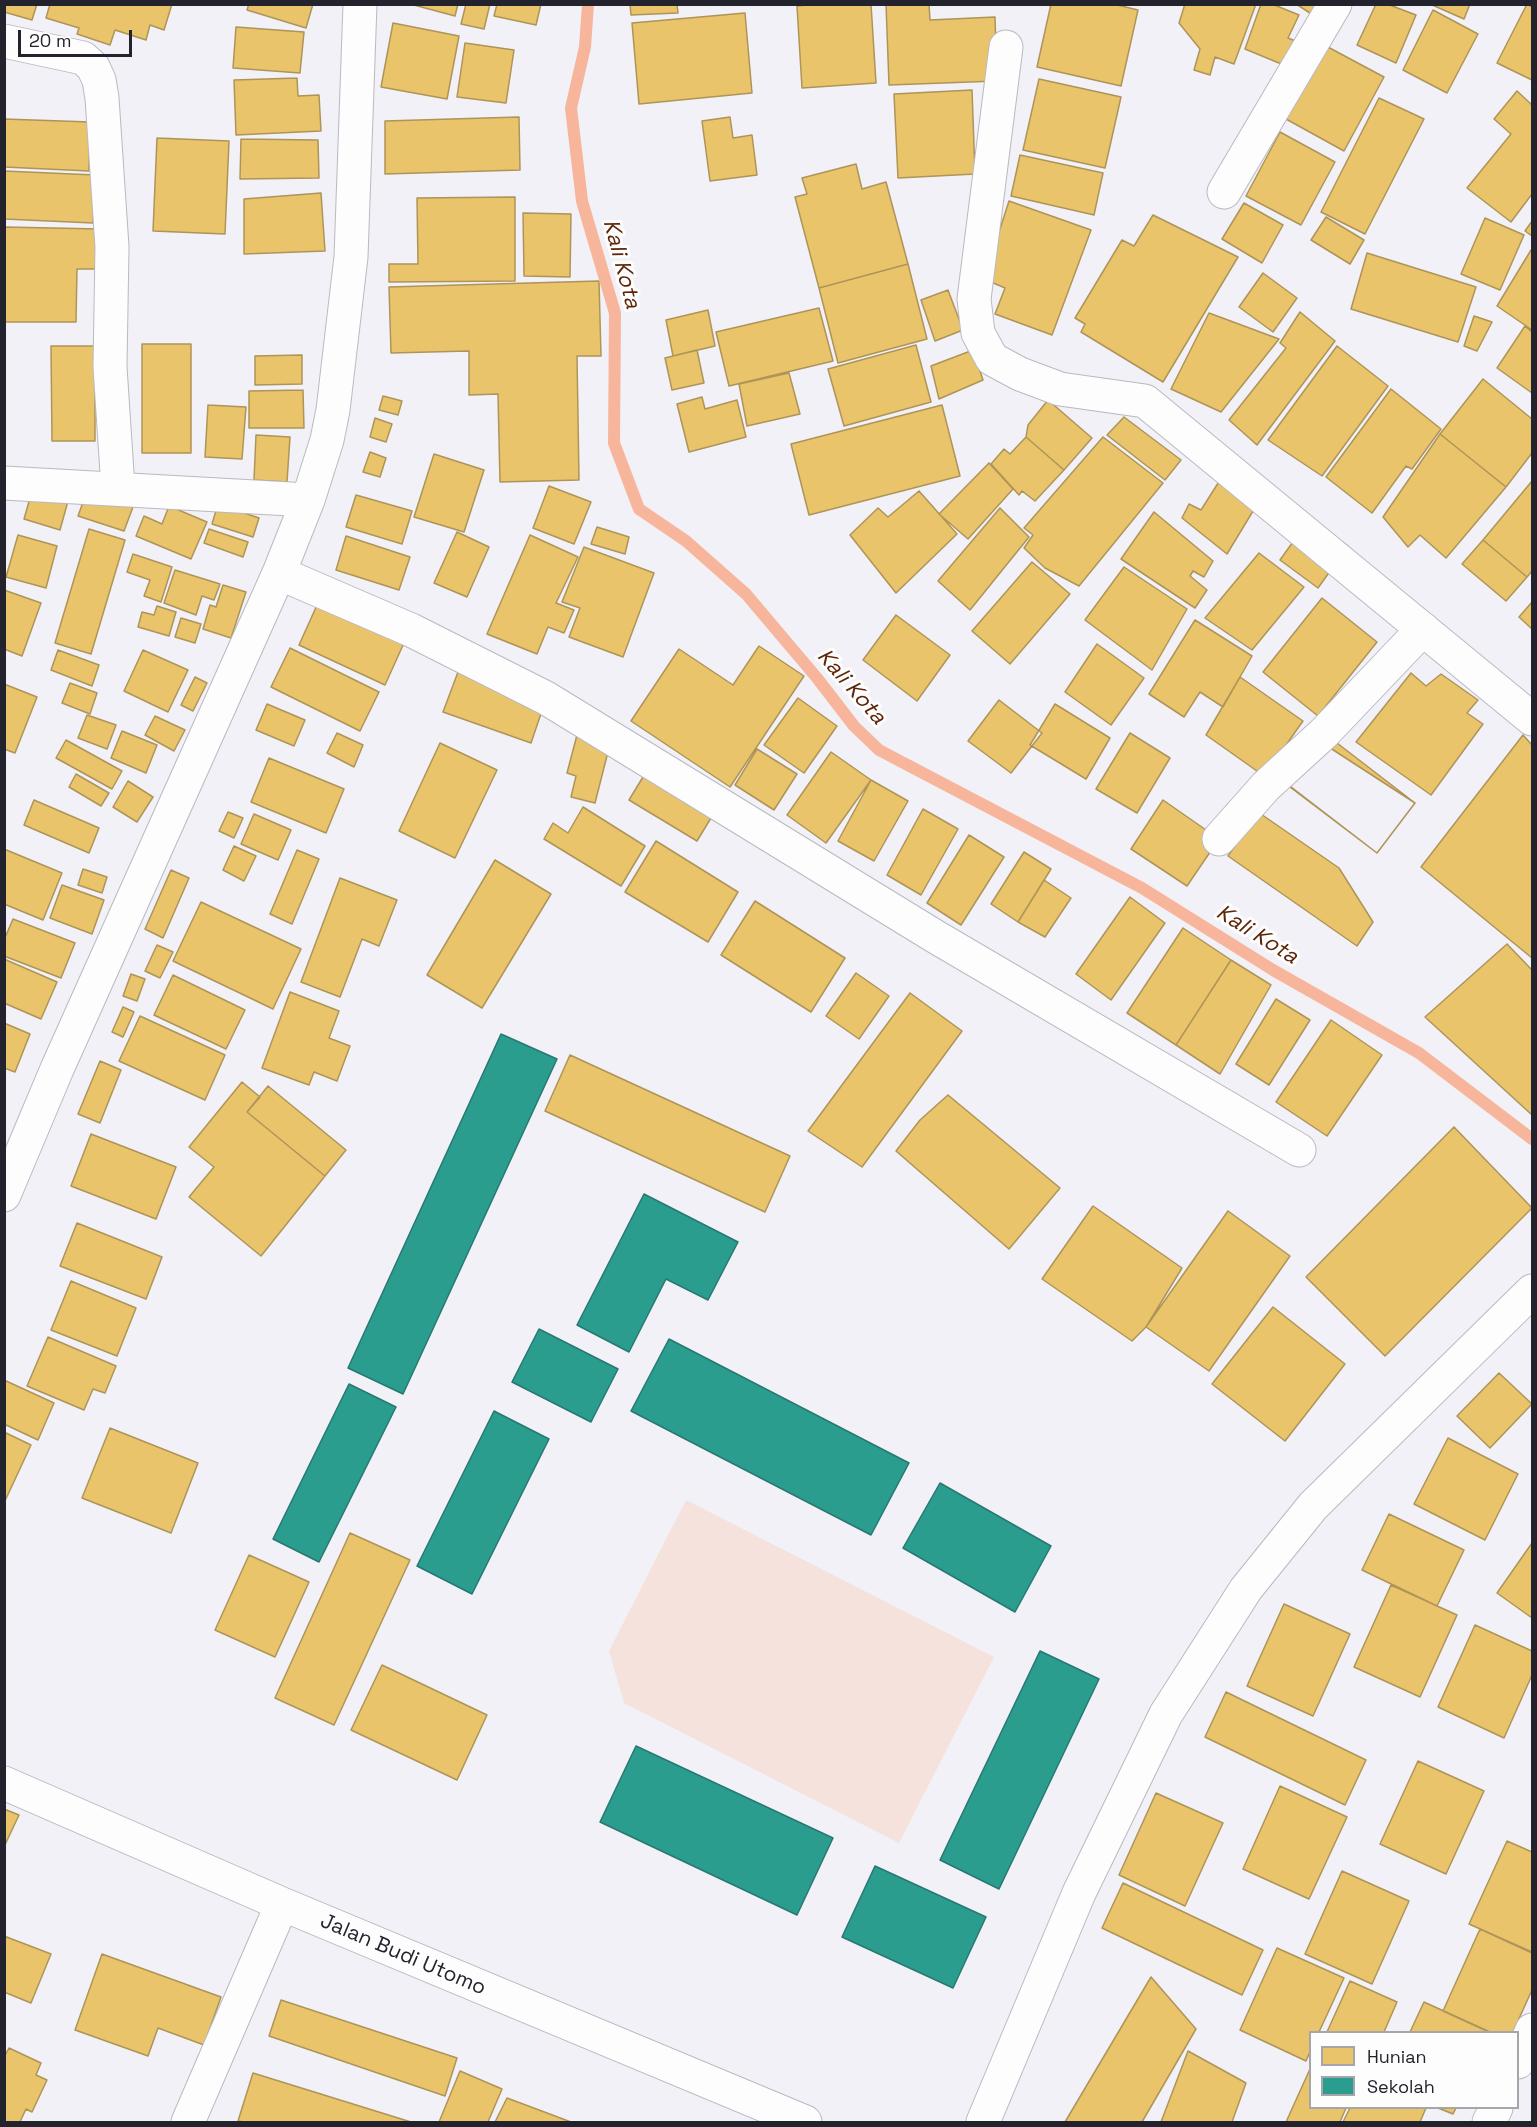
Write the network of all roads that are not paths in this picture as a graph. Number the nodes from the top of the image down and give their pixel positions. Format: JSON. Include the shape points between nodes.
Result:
{"nodes":[{"id":1,"x":360,"y":4,"type":"edge"},
{"id":2,"x":1335,"y":4,"type":"edge"},
{"id":3,"x":4,"y":41,"type":"edge"},
{"id":4,"x":1006,"y":47,"type":"dead end"},
{"id":5,"x":1224,"y":192,"type":"dead end"},
{"id":6,"x":4,"y":483,"type":"edge"},
{"id":7,"x":118,"y":488,"type":"junction"},
{"id":8,"x":308,"y":500,"type":"junction"},
{"id":9,"x":279,"y":573,"type":"junction"},
{"id":10,"x":1423,"y":630,"type":"junction"},
{"id":11,"x":1533,"y":719,"type":"edge"},
{"id":12,"x":1219,"y":839,"type":"dead end"},
{"id":13,"x":1299,"y":1150,"type":"dead end"},
{"id":14,"x":4,"y":1195,"type":"edge"},
{"id":15,"x":1533,"y":1291,"type":"edge"},
{"id":16,"x":4,"y":1783,"type":"edge"},
{"id":17,"x":282,"y":1904,"type":"junction"},
{"id":18,"x":1533,"y":2030,"type":"edge"},
{"id":19,"x":1519,"y":2060,"type":"edge"},
{"id":20,"x":188,"y":2122,"type":"edge"},
{"id":21,"x":805,"y":2122,"type":"edge"},
{"id":22,"x":983,"y":2122,"type":"edge"}],
"edges":[{"from":1,"to":8,"type":"street","via":[[350,267],[333,410]]},
{"from":2,"to":5,"type":"street"},
{"from":3,"to":7,"type":"street","via":[[83,58],[99,80],[112,247],[110,367]]},
{"from":4,"to":10,"type":"street","via":[[974,299],[978,333],[992,359],[1060,389],[1145,401]]},
{"from":6,"to":7,"type":"street"},
{"from":7,"to":8,"type":"street"},
{"from":8,"to":9,"type":"street"},
{"from":9,"to":13,"type":"street","via":[[411,630],[546,698],[936,937]]},
{"from":9,"to":14,"type":"street"},
{"from":10,"to":11,"type":"street"},
{"from":10,"to":12,"type":"street","via":[[1324,733],[1266,786]]},
{"from":15,"to":22,"type":"street","via":[[1312,1506],[1246,1589],[1166,1714],[1080,1893]]},
{"from":16,"to":17,"type":"street","name":"Jalan Budi Utomo"},
{"from":17,"to":20,"type":"street"},
{"from":17,"to":21,"type":"street","name":"Jalan Budi Utomo"},
{"from":18,"to":19,"type":"street"}]}
